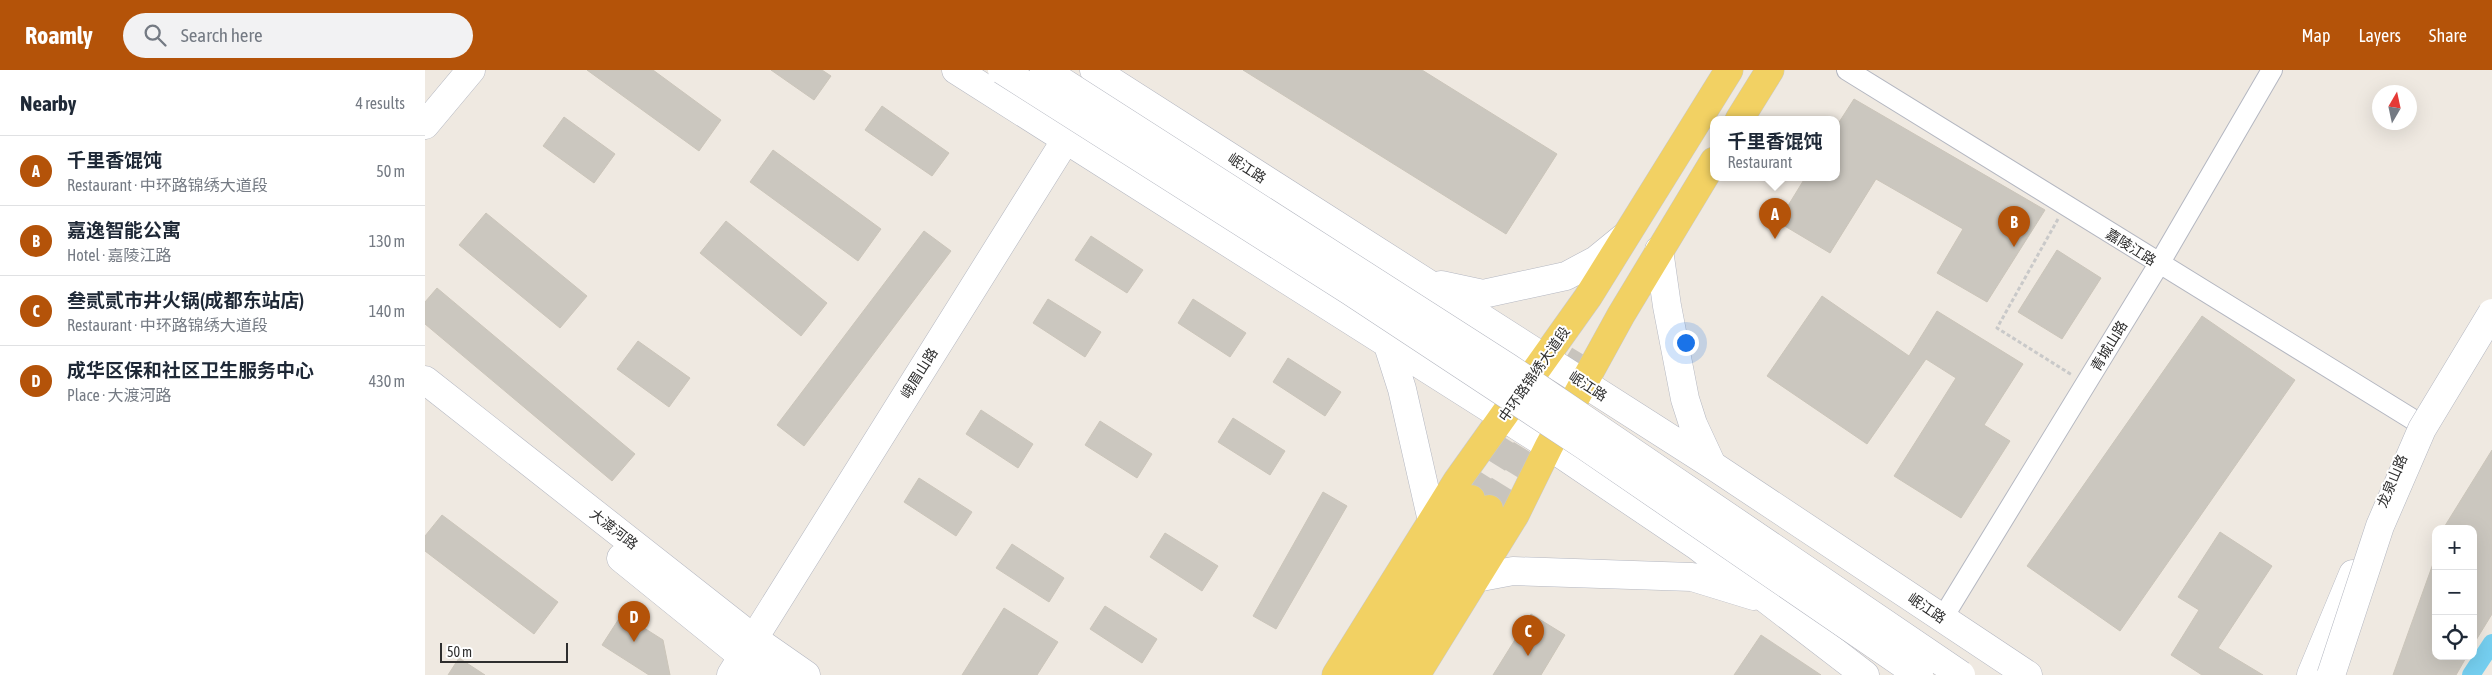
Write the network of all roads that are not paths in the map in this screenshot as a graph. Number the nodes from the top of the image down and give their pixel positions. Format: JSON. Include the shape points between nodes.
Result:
{"nodes":[{"id":1,"x":471,"y":70,"type":"edge"},
{"id":2,"x":956,"y":70,"type":"edge"},
{"id":3,"x":1002,"y":70,"type":"edge"},
{"id":4,"x":1044,"y":70,"type":"edge"},
{"id":5,"x":1729,"y":70,"type":"edge"},
{"id":6,"x":1770,"y":70,"type":"edge"},
{"id":7,"x":1847,"y":70,"type":"edge"},
{"id":8,"x":2272,"y":70,"type":"edge"},
{"id":9,"x":1102,"y":72,"type":"edge"},
{"id":10,"x":1741,"y":116,"type":"edge"},
{"id":11,"x":425,"y":125,"type":"edge"},
{"id":12,"x":1065,"y":141,"type":"junction"},
{"id":13,"x":1710,"y":167,"type":"edge"},
{"id":14,"x":1626,"y":236,"type":"junction"},
{"id":15,"x":1659,"y":250,"type":"junction"},
{"id":16,"x":2159,"y":264,"type":"junction"},
{"id":17,"x":1418,"y":278,"type":"junction"},
{"id":18,"x":2492,"y":296,"type":"edge"},
{"id":19,"x":2492,"y":313,"type":"edge"},
{"id":20,"x":1387,"y":342,"type":"junction"},
{"id":21,"x":1544,"y":358,"type":"junction"},
{"id":22,"x":425,"y":380,"type":"edge"},
{"id":23,"x":1583,"y":383,"type":"junction"},
{"id":24,"x":425,"y":400,"type":"edge"},
{"id":25,"x":1504,"y":416,"type":"junction"},
{"id":26,"x":2417,"y":422,"type":"junction"},
{"id":27,"x":1549,"y":446,"type":"junction"},
{"id":28,"x":1712,"y":465,"type":"junction"},
{"id":29,"x":1432,"y":521,"type":"junction"},
{"id":30,"x":1476,"y":578,"type":"junction"},
{"id":31,"x":1771,"y":601,"type":"junction"},
{"id":32,"x":1942,"y":619,"type":"junction"},
{"id":33,"x":742,"y":656,"type":"edge"},
{"id":34,"x":770,"y":675,"type":"edge"},
{"id":35,"x":806,"y":675,"type":"edge"},
{"id":36,"x":1336,"y":675,"type":"edge"},
{"id":37,"x":1363,"y":675,"type":"edge"},
{"id":38,"x":1389,"y":675,"type":"edge"},
{"id":39,"x":1416,"y":675,"type":"edge"},
{"id":40,"x":1865,"y":675,"type":"edge"},
{"id":41,"x":1919,"y":675,"type":"edge"},
{"id":42,"x":1961,"y":675,"type":"edge"},
{"id":43,"x":2028,"y":675,"type":"edge"},
{"id":44,"x":2311,"y":675,"type":"edge"},
{"id":45,"x":2331,"y":675,"type":"edge"}],
"edges":[{"from":1,"to":11,"type":"main road"},
{"from":2,"to":12,"type":"main road"},
{"from":3,"to":41,"type":"main road","bridge":true,"via":[[1350,291],[1585,446]]},
{"from":4,"to":42,"type":"main road","name":"岷江路","bridge":true,"via":[[1509,368]]},
{"from":5,"to":14,"type":"main road","name":"中环路锦绣大道段"},
{"from":6,"to":10,"type":"main road"},
{"from":7,"to":16,"type":"street","name":"嘉陵江路"},
{"from":8,"to":16,"type":"street","name":"青城山路"},
{"from":9,"to":12,"type":"main road","name":"峨眉山路"},
{"from":9,"to":17,"type":"main road","name":"岷江路"},
{"from":12,"to":20,"type":"main road"},
{"from":12,"to":33,"type":"main road","name":"峨眉山路"},
{"from":13,"to":15,"type":"main road"},
{"from":14,"to":17,"type":"main road","via":[[1595,260],[1566,276],[1483,294]]},
{"from":14,"to":21,"type":"main road","name":"中环路锦绣大道段"},
{"from":15,"to":23,"type":"main road"},
{"from":15,"to":28,"type":"main road","via":[[1685,399]]},
{"from":16,"to":26,"type":"street","name":"嘉陵江路"},
{"from":16,"to":32,"type":"street","name":"青城山路"},
{"from":17,"to":21,"type":"main road","name":"岷江路"},
{"from":18,"to":26,"type":"main road","name":"龙泉山路"},
{"from":19,"to":45,"type":"main road","bridge":true,"via":[[2422,429],[2380,526]]},
{"from":20,"to":25,"type":"main road"},
{"from":20,"to":29,"type":"main road","via":[[1402,389]]},
{"from":21,"to":23,"type":"main road","name":"岷江路"},
{"from":21,"to":25,"type":"main road","name":"中环路锦绣大道段"},
{"from":22,"to":33,"type":"main road","name":"大渡河路"},
{"from":23,"to":27,"type":"main road"},
{"from":23,"to":28,"type":"main road","name":"岷江路"},
{"from":24,"to":33,"type":"main road","name":"大渡河路"},
{"from":25,"to":27,"type":"main road"},
{"from":25,"to":29,"type":"main road","name":"中环路锦绣大道段"},
{"from":26,"to":44,"type":"main road","name":"龙泉山路"},
{"from":27,"to":30,"type":"main road","via":[[1515,515]]},
{"from":27,"to":31,"type":"main road","via":[[1697,546]]},
{"from":28,"to":32,"type":"main road","name":"岷江路"},
{"from":29,"to":36,"type":"main road","name":"中环路锦绣大道段"},
{"from":30,"to":31,"type":"main road","via":[[1513,571],[1692,578]]},
{"from":30,"to":39,"type":"main road"},
{"from":31,"to":40,"type":"main road"},
{"from":32,"to":43,"type":"main road","name":"岷江路"},
{"from":33,"to":34,"type":"main road","name":"大渡河路"},
{"from":33,"to":35,"type":"main road","name":"大渡河路"},
{"from":37,"to":38,"type":"main road","via":[[1480,504]]}]}
